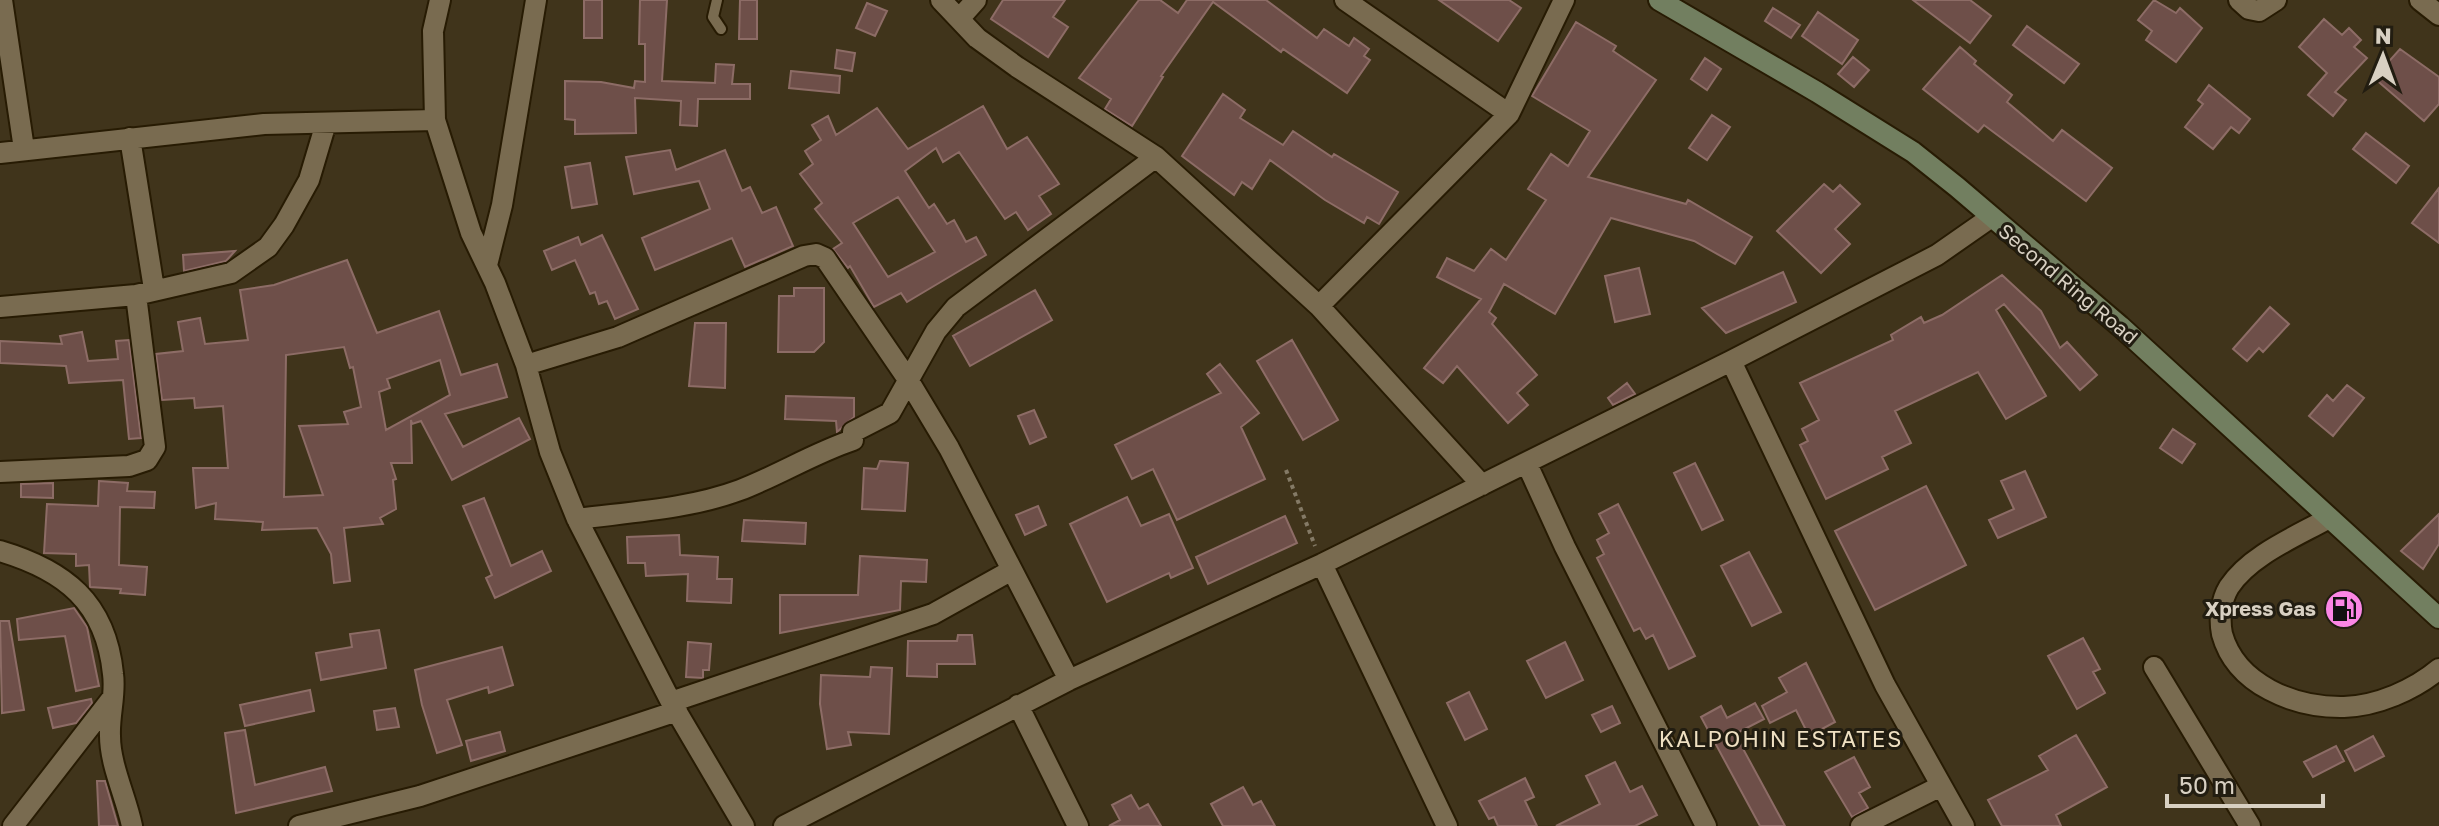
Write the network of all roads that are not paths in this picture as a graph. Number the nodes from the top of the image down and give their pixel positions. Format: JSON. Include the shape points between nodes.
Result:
{"nodes":[{"id":1,"x":2,"y":0,"type":"edge"},
{"id":2,"x":440,"y":0,"type":"edge"},
{"id":3,"x":536,"y":0,"type":"edge"},
{"id":4,"x":717,"y":0,"type":"edge"},
{"id":5,"x":941,"y":0,"type":"edge"},
{"id":6,"x":976,"y":0,"type":"edge"},
{"id":7,"x":1345,"y":0,"type":"edge"},
{"id":8,"x":1564,"y":0,"type":"edge"},
{"id":9,"x":1659,"y":0,"type":"edge"},
{"id":10,"x":2239,"y":0,"type":"edge"},
{"id":11,"x":2276,"y":0,"type":"edge"},
{"id":12,"x":2420,"y":0,"type":"edge"},
{"id":13,"x":2439,"y":15,"type":"edge"},
{"id":14,"x":959,"y":19,"type":"junction"},
{"id":15,"x":721,"y":29,"type":"dead end"},
{"id":16,"x":1509,"y":114,"type":"junction"},
{"id":17,"x":435,"y":120,"type":"junction"},
{"id":18,"x":326,"y":123,"type":"junction"},
{"id":19,"x":130,"y":138,"type":"junction"},
{"id":20,"x":24,"y":149,"type":"junction"},
{"id":21,"x":0,"y":153,"type":"edge"},
{"id":22,"x":1156,"y":157,"type":"junction"},
{"id":23,"x":1990,"y":218,"type":"junction"},
{"id":24,"x":487,"y":265,"type":"junction"},
{"id":25,"x":145,"y":292,"type":"junction"},
{"id":26,"x":1319,"y":306,"type":"junction"},
{"id":27,"x":0,"y":307,"type":"edge"},
{"id":28,"x":1731,"y":361,"type":"junction"},
{"id":29,"x":526,"y":365,"type":"junction"},
{"id":30,"x":907,"y":378,"type":"junction"},
{"id":31,"x":1527,"y":464,"type":"junction"},
{"id":32,"x":0,"y":472,"type":"edge"},
{"id":33,"x":1482,"y":485,"type":"junction"},
{"id":34,"x":2329,"y":518,"type":"junction"},
{"id":35,"x":577,"y":519,"type":"junction"},
{"id":36,"x":0,"y":551,"type":"edge"},
{"id":37,"x":1322,"y":564,"type":"junction"},
{"id":38,"x":1012,"y":570,"type":"junction"},
{"id":39,"x":2439,"y":618,"type":"edge"},
{"id":40,"x":2154,"y":667,"type":"dead end"},
{"id":41,"x":2439,"y":669,"type":"edge"},
{"id":42,"x":1069,"y":680,"type":"junction"},
{"id":43,"x":113,"y":697,"type":"junction"},
{"id":44,"x":1018,"y":705,"type":"junction"},
{"id":45,"x":674,"y":707,"type":"junction"},
{"id":46,"x":1941,"y":786,"type":"junction"},
{"id":47,"x":13,"y":826,"type":"edge"},
{"id":48,"x":132,"y":826,"type":"edge"},
{"id":49,"x":299,"y":826,"type":"edge"},
{"id":50,"x":744,"y":826,"type":"edge"},
{"id":51,"x":784,"y":826,"type":"edge"},
{"id":52,"x":1078,"y":826,"type":"edge"},
{"id":53,"x":1447,"y":826,"type":"edge"},
{"id":54,"x":1706,"y":826,"type":"edge"},
{"id":55,"x":1861,"y":826,"type":"edge"},
{"id":56,"x":1964,"y":826,"type":"edge"},
{"id":57,"x":2250,"y":826,"type":"edge"}],
"edges":[{"from":1,"to":20,"type":"street"},
{"from":2,"to":17,"type":"street","via":[[433,31]]},
{"from":3,"to":24,"type":"street"},
{"from":4,"to":15,"type":"lane","via":[[713,17]]},
{"from":5,"to":14,"type":"street"},
{"from":6,"to":14,"type":"street"},
{"from":7,"to":16,"type":"street"},
{"from":8,"to":16,"type":"street"},
{"from":9,"to":23,"type":"street","name":"Second Ring Road","via":[[1913,152]]},
{"from":10,"to":11,"type":"street","via":[[2259,11]]},
{"from":12,"to":13,"type":"street"},
{"from":14,"to":22,"type":"street","via":[[1017,67]]},
{"from":16,"to":26,"type":"street"},
{"from":17,"to":18,"type":"street"},
{"from":17,"to":24,"type":"street","via":[[471,233]]},
{"from":18,"to":19,"type":"street"},
{"from":18,"to":25,"type":"street","via":[[309,180],[268,247],[231,273]]},
{"from":19,"to":20,"type":"street"},
{"from":19,"to":25,"type":"street"},
{"from":20,"to":21,"type":"street"},
{"from":22,"to":26,"type":"street"},
{"from":22,"to":30,"type":"street","via":[[956,307]]},
{"from":23,"to":28,"type":"street","via":[[1937,255]]},
{"from":23,"to":34,"type":"street","name":"Second Ring Road","via":[[2120,326]]},
{"from":24,"to":29,"type":"street"},
{"from":25,"to":27,"type":"street"},
{"from":25,"to":32,"type":"street","via":[[155,447],[147,460],[129,466]]},
{"from":26,"to":33,"type":"street"},
{"from":28,"to":31,"type":"street"},
{"from":28,"to":46,"type":"street","via":[[1885,685]]},
{"from":29,"to":30,"type":"street","via":[[618,337],[816,254],[825,258]]},
{"from":29,"to":35,"type":"street","via":[[550,452]]},
{"from":30,"to":35,"type":"street","via":[[890,413],[853,432],[853,440],[751,486],[700,501]]},
{"from":30,"to":38,"type":"street"},
{"from":31,"to":33,"type":"street"},
{"from":31,"to":54,"type":"street"},
{"from":33,"to":37,"type":"street"},
{"from":34,"to":39,"type":"street","name":"Second Ring Road"},
{"from":34,"to":41,"type":"street","via":[[2245,569],[2228,588],[2220,627],[2238,667],[2259,685],[2285,696],[2345,707],[2406,691]]},
{"from":35,"to":45,"type":"street"},
{"from":36,"to":43,"type":"street","via":[[55,571],[86,601],[113,673]]},
{"from":37,"to":42,"type":"street"},
{"from":37,"to":53,"type":"street"},
{"from":38,"to":42,"type":"street"},
{"from":38,"to":45,"type":"street","via":[[933,614]]},
{"from":40,"to":57,"type":"street"},
{"from":42,"to":44,"type":"street"},
{"from":43,"to":47,"type":"street"},
{"from":43,"to":48,"type":"street","via":[[110,738]]},
{"from":44,"to":51,"type":"street"},
{"from":44,"to":52,"type":"street"},
{"from":45,"to":49,"type":"street","via":[[434,791]]},
{"from":45,"to":50,"type":"street"},
{"from":46,"to":55,"type":"street"},
{"from":46,"to":56,"type":"street"}]}
